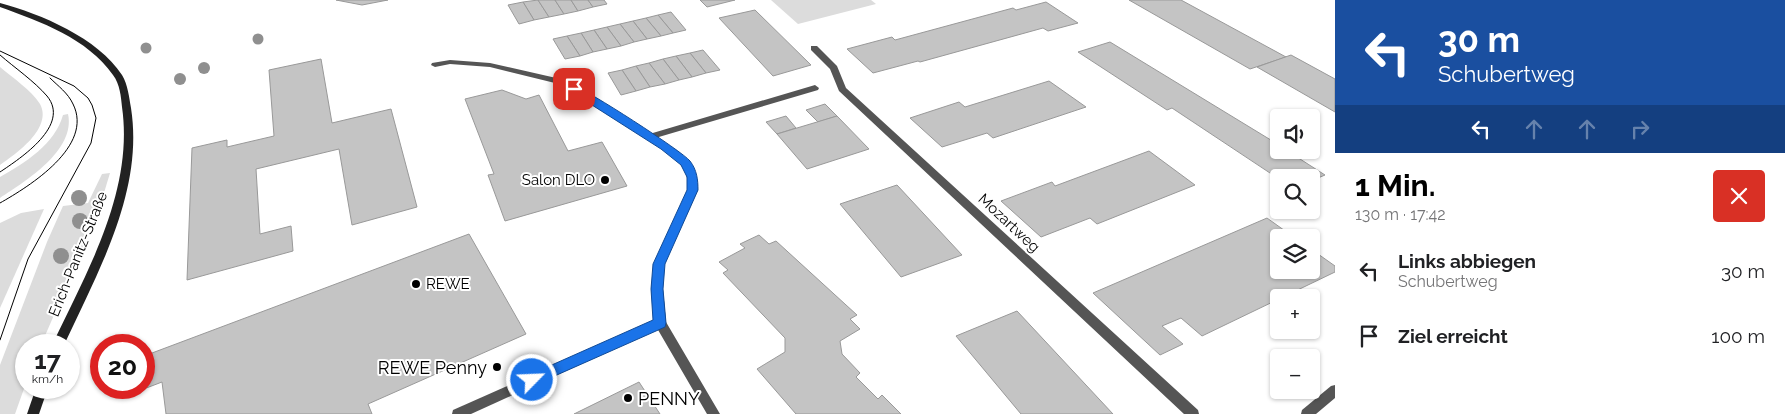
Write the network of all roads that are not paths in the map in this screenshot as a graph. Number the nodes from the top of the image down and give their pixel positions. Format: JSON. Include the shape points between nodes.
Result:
{"nodes":[{"id":1,"x":0,"y":4,"type":"edge"},
{"id":2,"x":814,"y":48,"type":"dead end"},
{"id":3,"x":435,"y":66,"type":"dead end"},
{"id":4,"x":815,"y":88,"type":"dead end"},
{"id":5,"x":649,"y":137,"type":"junction"},
{"id":6,"x":660,"y":323,"type":"junction"},
{"id":7,"x":63,"y":334,"type":"edge"},
{"id":8,"x":1335,"y":390,"type":"edge"},
{"id":9,"x":39,"y":399,"type":"edge"},
{"id":10,"x":34,"y":414,"type":"edge"},
{"id":11,"x":458,"y":414,"type":"edge"},
{"id":12,"x":714,"y":414,"type":"edge"},
{"id":13,"x":1193,"y":414,"type":"edge"},
{"id":14,"x":1307,"y":414,"type":"edge"}],
"edges":[{"from":1,"to":7,"type":"main road","name":"Erich-Panitz-Straße","via":[[75,36],[100,56],[120,80],[130,124],[129,157],[118,204]]},
{"from":2,"to":13,"type":"street","name":"Mozartweg","via":[[834,68],[842,89]]},
{"from":3,"to":5,"type":"street","via":[[450,62],[490,65],[562,82]]},
{"from":4,"to":5,"type":"street"},
{"from":5,"to":6,"type":"street","via":[[686,162],[693,177],[693,190],[659,264]]},
{"from":6,"to":11,"type":"street"},
{"from":6,"to":12,"type":"street"},
{"from":8,"to":14,"type":"street"},
{"from":9,"to":10,"type":"main road"}]}
